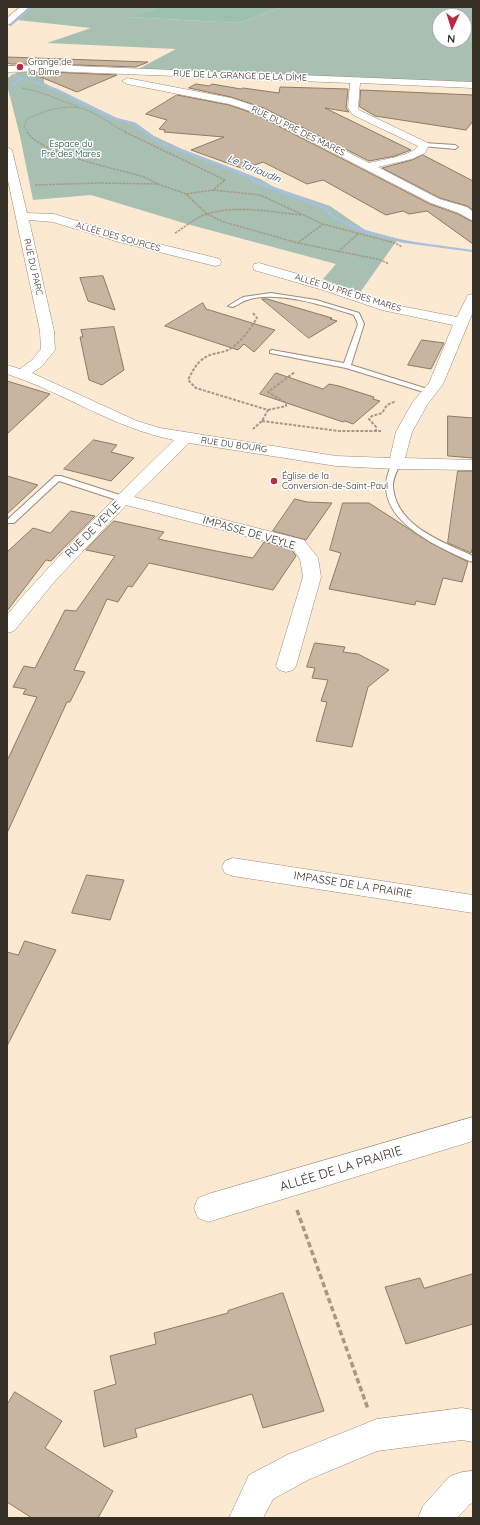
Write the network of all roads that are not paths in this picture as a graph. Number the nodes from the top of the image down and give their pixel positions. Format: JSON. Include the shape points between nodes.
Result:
{"nodes":[{"id":1,"x":25,"y":7,"type":"edge"},
{"id":2,"x":7,"y":22,"type":"edge"},
{"id":3,"x":7,"y":69,"type":"edge"},
{"id":4,"x":90,"y":70,"type":"junction"},
{"id":5,"x":355,"y":80,"type":"junction"},
{"id":6,"x":473,"y":85,"type":"edge"},
{"id":7,"x":424,"y":145,"type":"junction"},
{"id":8,"x":455,"y":147,"type":"dead end"},
{"id":9,"x":7,"y":150,"type":"edge"},
{"id":10,"x":370,"y":166,"type":"junction"},
{"id":11,"x":12,"y":184,"type":"edge"},
{"id":12,"x":21,"y":216,"type":"junction"},
{"id":13,"x":473,"y":217,"type":"edge"},
{"id":14,"x":215,"y":262,"type":"dead end"},
{"id":15,"x":259,"y":267,"type":"dead end"},
{"id":16,"x":473,"y":298,"type":"edge"},
{"id":17,"x":231,"y":306,"type":"road end"},
{"id":18,"x":462,"y":322,"type":"junction"},
{"id":19,"x":272,"y":352,"type":"dead end"},
{"id":20,"x":347,"y":366,"type":"junction"},
{"id":21,"x":14,"y":371,"type":"edge"},
{"id":22,"x":430,"y":391,"type":"junction"},
{"id":23,"x":185,"y":438,"type":"junction"},
{"id":24,"x":396,"y":464,"type":"junction"},
{"id":25,"x":473,"y":464,"type":"edge"},
{"id":26,"x":123,"y":499,"type":"junction"},
{"id":27,"x":11,"y":521,"type":"dead end"},
{"id":28,"x":473,"y":559,"type":"edge"},
{"id":29,"x":7,"y":627,"type":"edge"},
{"id":30,"x":286,"y":666,"type":"dead end"},
{"id":31,"x":233,"y":867,"type":"dead end"},
{"id":32,"x":473,"y":904,"type":"edge"},
{"id":33,"x":473,"y":1129,"type":"edge"},
{"id":34,"x":208,"y":1208,"type":"dead end"},
{"id":35,"x":473,"y":1426,"type":"edge"},
{"id":36,"x":473,"y":1487,"type":"edge"},
{"id":37,"x":246,"y":1518,"type":"edge"},
{"id":38,"x":435,"y":1518,"type":"edge"}],
"edges":[{"from":1,"to":2,"type":"street"},
{"from":3,"to":4,"type":"street","name":"RUE DE LA GRANGE DE LA DÎME"},
{"from":4,"to":5,"type":"street","name":"RUE DE LA GRANGE DE LA DÎME"},
{"from":4,"to":10,"type":"street","name":"RUE DU PRÉ DES MARES","via":[[137,84],[231,101],[260,111]]},
{"from":5,"to":6,"type":"street","name":"RUE DE LA GRANGE DE LA DÎME"},
{"from":5,"to":7,"type":"street","via":[[352,108],[357,113]]},
{"from":7,"to":8,"type":"lane"},
{"from":7,"to":10,"type":"street","via":[[421,151],[408,157]]},
{"from":9,"to":11,"type":"street","name":"RUE DU PARC"},
{"from":10,"to":13,"type":"street","name":"RUE DU PRÉ DES MARES","via":[[435,201],[463,210]]},
{"from":11,"to":12,"type":"street","name":"RUE DU PARC"},
{"from":12,"to":14,"type":"street","name":"ALLÉE DES SOURCES","via":[[54,218]]},
{"from":12,"to":21,"type":"street","name":"RUE DU PARC","via":[[47,331],[48,350],[37,363]]},
{"from":15,"to":18,"type":"street","name":"ALLÉE DU PRÉ DES MARES","via":[[387,307]]},
{"from":16,"to":18,"type":"street"},
{"from":17,"to":20,"type":"lane","via":[[244,298],[280,296],[357,314],[361,324]]},
{"from":18,"to":22,"type":"street","via":[[436,384]]},
{"from":19,"to":20,"type":"lane"},
{"from":20,"to":22,"type":"lane"},
{"from":21,"to":23,"type":"street","name":"RUE DU BOURG","via":[[132,424]]},
{"from":22,"to":24,"type":"street","via":[[420,403],[404,432]]},
{"from":23,"to":24,"type":"street","name":"RUE DU BOURG","via":[[336,461]]},
{"from":23,"to":26,"type":"street","name":"RUE DE VEYLE"},
{"from":24,"to":25,"type":"street","name":"RUE DU BOURG"},
{"from":24,"to":28,"type":"lane","via":[[389,487],[395,508],[406,522],[436,541]]},
{"from":26,"to":27,"type":"lane","via":[[58,478]]},
{"from":26,"to":29,"type":"street","name":"RUE DE VEYLE","via":[[71,551]]},
{"from":26,"to":30,"type":"street","name":"IMPASSE DE VEYLE","via":[[298,544],[309,558],[312,577]]},
{"from":31,"to":32,"type":"street","name":"IMPASSE DE LA PRAIRIE"},
{"from":33,"to":34,"type":"street","name":"ALLÉE DE LA PRAIRIE"},
{"from":35,"to":37,"type":"street","via":[[462,1424],[377,1436],[300,1467],[262,1487]]},
{"from":36,"to":38,"type":"street","via":[[462,1488]]}]}
